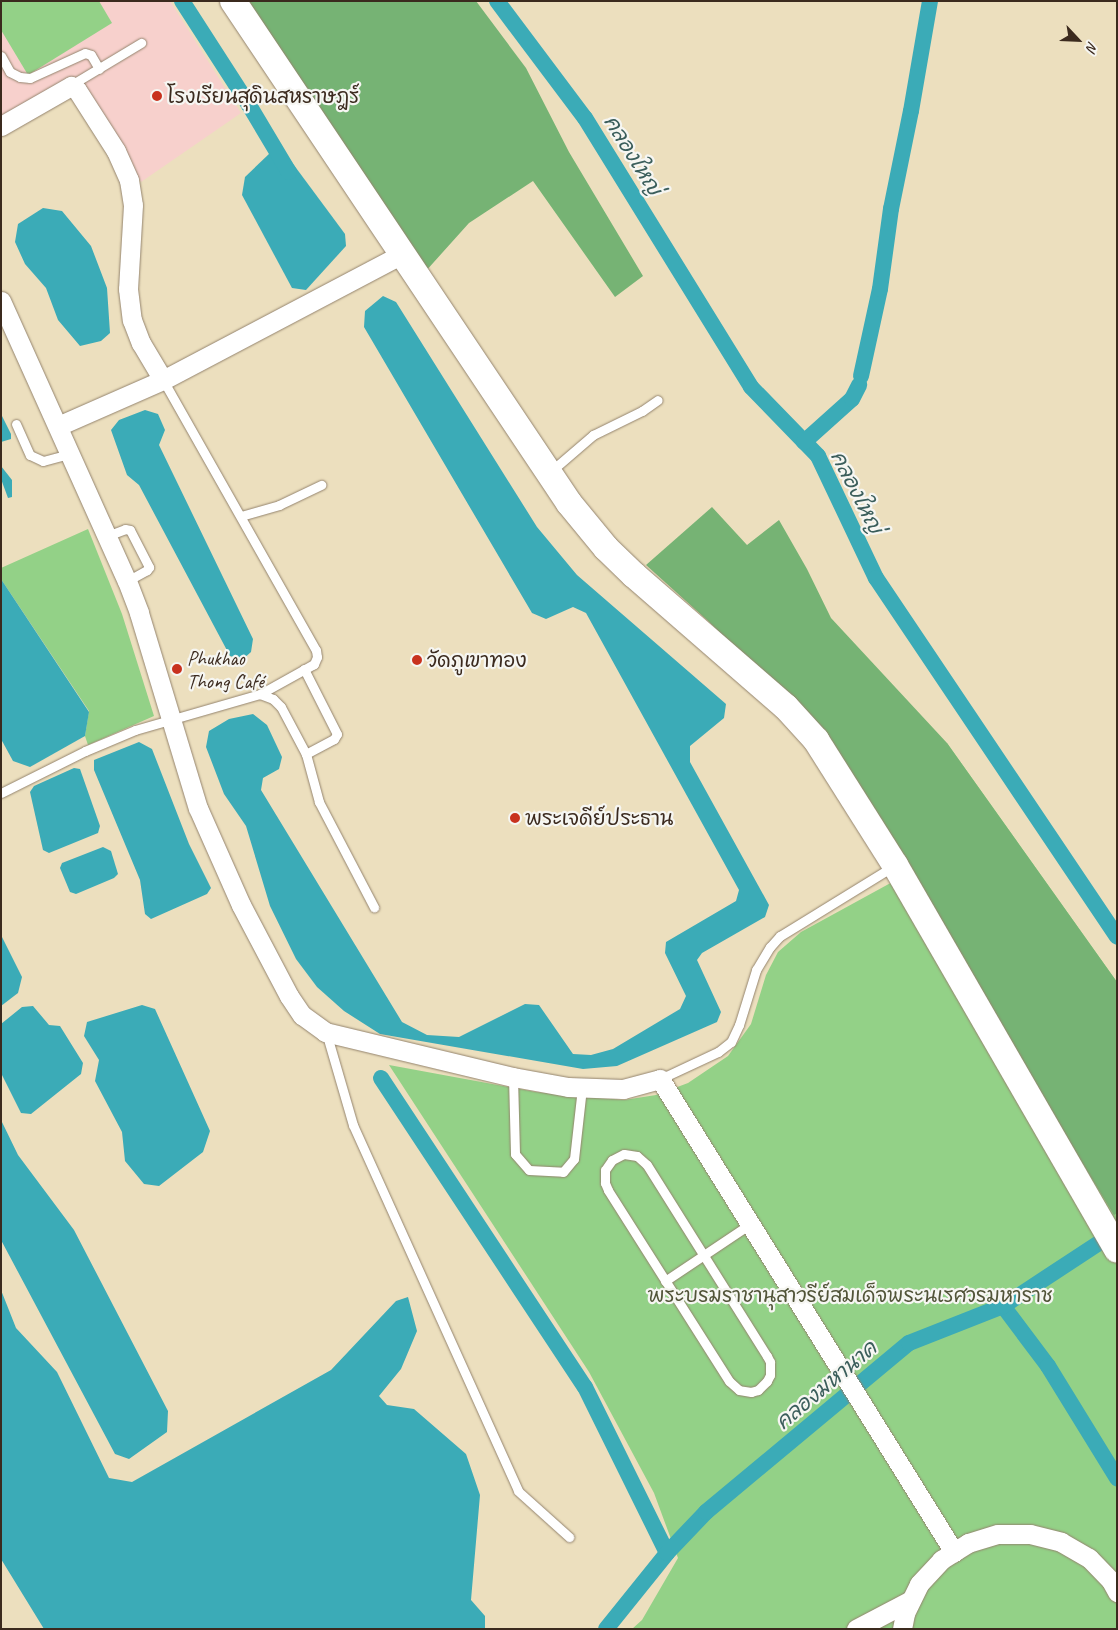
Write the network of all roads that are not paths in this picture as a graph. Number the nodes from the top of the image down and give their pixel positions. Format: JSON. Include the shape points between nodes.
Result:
{"nodes":[{"id":1,"x":234,"y":1,"type":"edge"},
{"id":2,"x":141,"y":43,"type":"dead end"},
{"id":3,"x":1,"y":56,"type":"edge"},
{"id":4,"x":99,"y":69,"type":"junction"},
{"id":5,"x":71,"y":86,"type":"junction"},
{"id":6,"x":1,"y":126,"type":"edge"},
{"id":7,"x":402,"y":254,"type":"junction"},
{"id":8,"x":1,"y":301,"type":"edge"},
{"id":9,"x":163,"y":380,"type":"junction"},
{"id":10,"x":658,"y":400,"type":"dead end"},
{"id":11,"x":16,"y":424,"type":"dead end"},
{"id":12,"x":58,"y":426,"type":"junction"},
{"id":13,"x":70,"y":454,"type":"junction"},
{"id":14,"x":548,"y":474,"type":"junction"},
{"id":15,"x":321,"y":484,"type":"dead end"},
{"id":16,"x":241,"y":516,"type":"junction"},
{"id":17,"x":107,"y":536,"type":"junction"},
{"id":18,"x":127,"y":581,"type":"junction"},
{"id":19,"x":304,"y":669,"type":"junction"},
{"id":20,"x":260,"y":694,"type":"junction"},
{"id":21,"x":172,"y":720,"type":"junction"},
{"id":22,"x":306,"y":754,"type":"junction"},
{"id":23,"x":1,"y":792,"type":"edge"},
{"id":24,"x":895,"y":865,"type":"junction"},
{"id":25,"x":374,"y":907,"type":"dead end"},
{"id":26,"x":326,"y":1032,"type":"junction"},
{"id":27,"x":513,"y":1077,"type":"junction"},
{"id":28,"x":660,"y":1079,"type":"junction"},
{"id":29,"x":582,"y":1088,"type":"junction"},
{"id":30,"x":750,"y":1224,"type":"junction"},
{"id":31,"x":1117,"y":1249,"type":"edge"},
{"id":32,"x":704,"y":1255,"type":"junction"},
{"id":33,"x":666,"y":1281,"type":"junction"},
{"id":34,"x":569,"y":1537,"type":"dead end"},
{"id":35,"x":954,"y":1552,"type":"junction"},
{"id":36,"x":1117,"y":1592,"type":"edge"},
{"id":37,"x":911,"y":1600,"type":"junction"},
{"id":38,"x":856,"y":1629,"type":"edge"},
{"id":39,"x":902,"y":1629,"type":"edge"}],
"edges":[{"from":1,"to":7,"type":"street"},
{"from":2,"to":4,"type":"lane"},
{"from":3,"to":4,"type":"lane","via":[[10,72],[20,77],[30,78],[85,53],[91,56]]},
{"from":4,"to":5,"type":"lane"},
{"from":5,"to":6,"type":"street"},
{"from":5,"to":9,"type":"street","via":[[77,90],[116,151],[129,180],[133,205],[128,289],[132,320],[141,343]]},
{"from":7,"to":9,"type":"street"},
{"from":7,"to":14,"type":"street"},
{"from":8,"to":12,"type":"street"},
{"from":9,"to":12,"type":"street"},
{"from":9,"to":16,"type":"lane"},
{"from":10,"to":14,"type":"lane","via":[[593,435]]},
{"from":11,"to":13,"type":"lane","via":[[30,454],[43,461]]},
{"from":12,"to":13,"type":"street"},
{"from":13,"to":17,"type":"street"},
{"from":14,"to":24,"type":"street","via":[[606,548],[786,707],[816,740]]},
{"from":15,"to":16,"type":"lane","via":[[279,506]]},
{"from":16,"to":19,"type":"lane","via":[[316,650],[314,664]]},
{"from":17,"to":18,"type":"street"},
{"from":17,"to":18,"type":"lane","via":[[130,530],[149,567]]},
{"from":18,"to":21,"type":"street"},
{"from":19,"to":20,"type":"lane"},
{"from":19,"to":22,"type":"lane","via":[[337,734],[334,739]]},
{"from":20,"to":21,"type":"lane"},
{"from":20,"to":22,"type":"lane","via":[[281,707]]},
{"from":21,"to":23,"type":"lane","via":[[135,730],[85,751]]},
{"from":21,"to":26,"type":"street","via":[[198,808],[241,905],[289,996],[302,1015]]},
{"from":22,"to":25,"type":"lane","via":[[319,802]]},
{"from":24,"to":28,"type":"lane","via":[[780,936],[756,970],[731,1042],[718,1052]]},
{"from":24,"to":31,"type":"street"},
{"from":26,"to":27,"type":"street"},
{"from":26,"to":34,"type":"lane","via":[[353,1124],[518,1490]]},
{"from":27,"to":29,"type":"street"},
{"from":27,"to":29,"type":"lane","via":[[514,1154],[529,1170],[563,1172],[574,1159]]},
{"from":28,"to":29,"type":"street","via":[[623,1089]]},
{"from":28,"to":30,"type":"street"},
{"from":30,"to":32,"type":"lane"},
{"from":30,"to":35,"type":"street"},
{"from":32,"to":33,"type":"lane"},
{"from":32,"to":33,"type":"lane","via":[[642,1160],[624,1154],[612,1160],[605,1170],[605,1184]]},
{"from":32,"to":33,"type":"lane","via":[[770,1362],[770,1375],[763,1386],[751,1392],[733,1386]]},
{"from":35,"to":36,"type":"street","via":[[968,1543],[998,1534],[1030,1534],[1061,1542],[1089,1558]]},
{"from":35,"to":37,"type":"street","via":[[941,1560],[919,1584]]},
{"from":37,"to":38,"type":"street"},
{"from":37,"to":39,"type":"street"}]}
